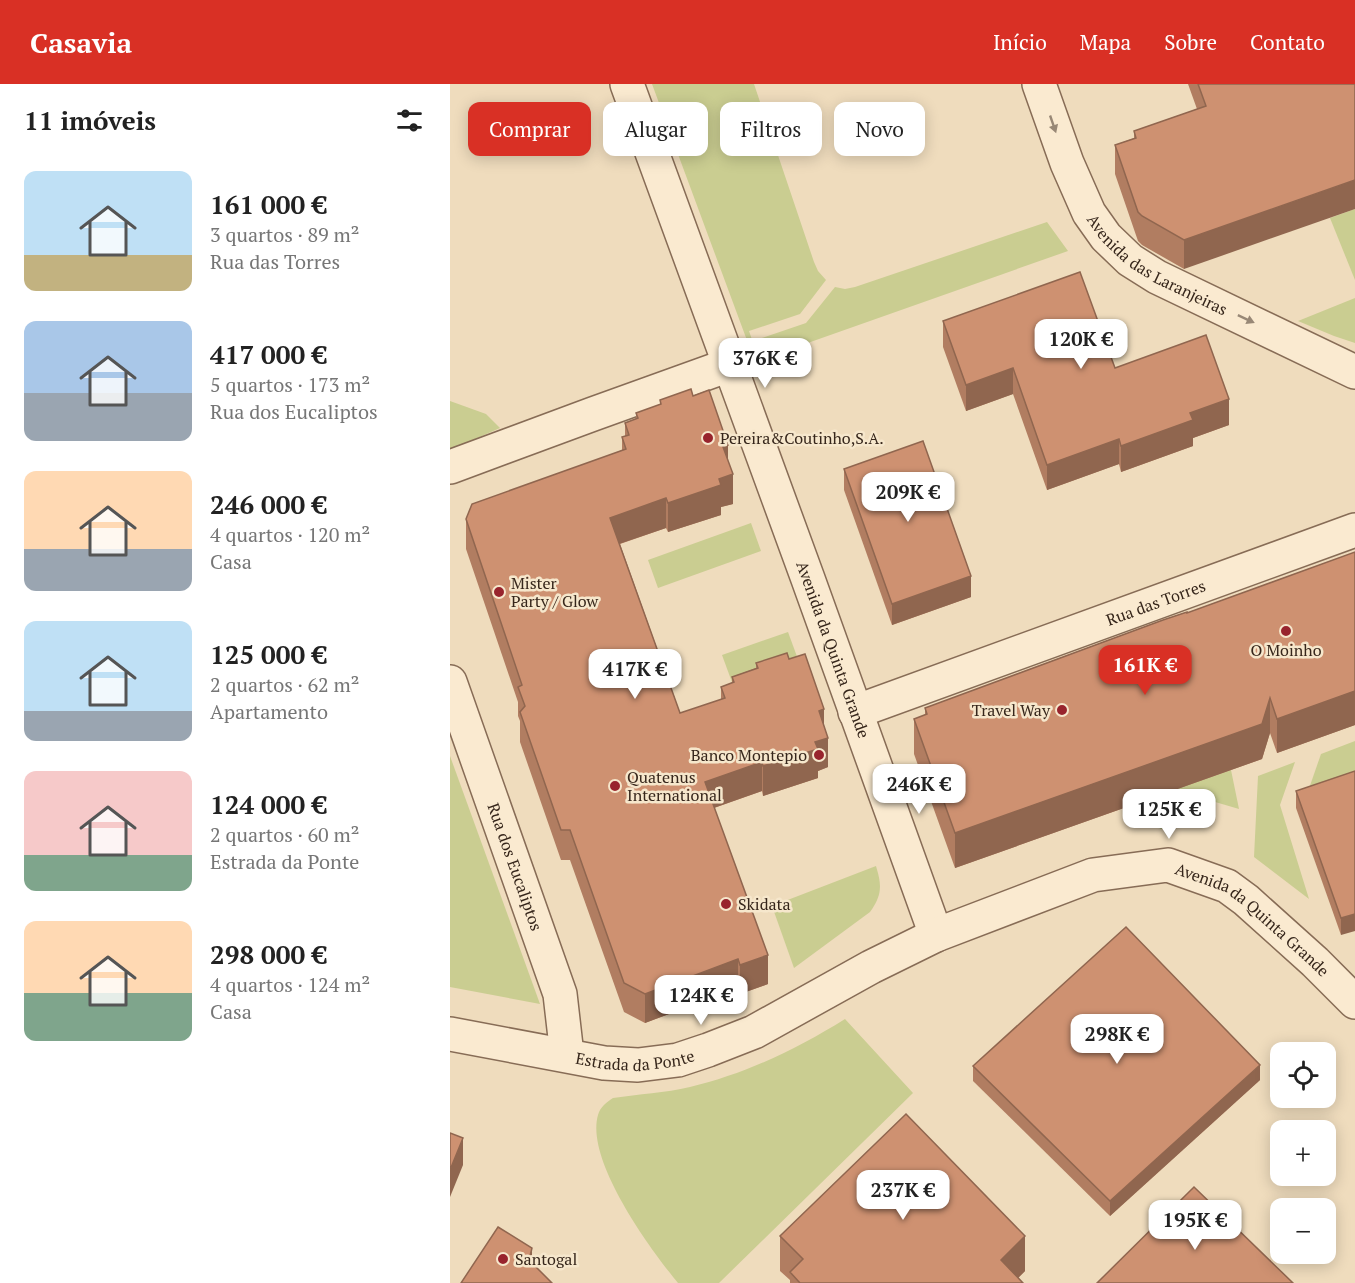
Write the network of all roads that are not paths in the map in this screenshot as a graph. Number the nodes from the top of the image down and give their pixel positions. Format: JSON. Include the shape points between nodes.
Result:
{"nodes":[{"id":1,"x":627,"y":84,"type":"edge"},
{"id":2,"x":1039,"y":84,"type":"edge"},
{"id":3,"x":729,"y":365,"type":"junction"},
{"id":4,"x":1355,"y":372,"type":"edge"},
{"id":5,"x":450,"y":467,"type":"edge"},
{"id":6,"x":1355,"y":530,"type":"edge"},
{"id":7,"x":450,"y":682,"type":"edge"},
{"id":8,"x":855,"y":712,"type":"junction"},
{"id":9,"x":936,"y":935,"type":"junction"},
{"id":10,"x":1355,"y":1002,"type":"edge"},
{"id":11,"x":450,"y":1034,"type":"edge"},
{"id":12,"x":567,"y":1055,"type":"junction"}],
"edges":[{"from":1,"to":3,"type":"street","name":"Avenida da Quinta Grande"},
{"from":2,"to":4,"type":"street","name":"Avenida das Laranjeiras","one_way":true,"via":[[1089,213],[1130,260],[1156,277]]},
{"from":3,"to":5,"type":"street"},
{"from":3,"to":8,"type":"street","name":"Avenida da Quinta Grande"},
{"from":6,"to":8,"type":"street","name":"Rua das Torres"},
{"from":7,"to":12,"type":"street","name":"Rua dos Eucaliptos","via":[[560,994]]},
{"from":8,"to":9,"type":"street","name":"Avenida da Quinta Grande"},
{"from":9,"to":10,"type":"street","name":"Avenida da Quinta Grande","via":[[1093,875],[1168,865],[1227,886]]},
{"from":9,"to":12,"type":"street","name":"Estrada da Ponte","via":[[754,1032],[708,1050],[638,1065]]},
{"from":11,"to":12,"type":"street","name":"Estrada da Ponte"}]}
